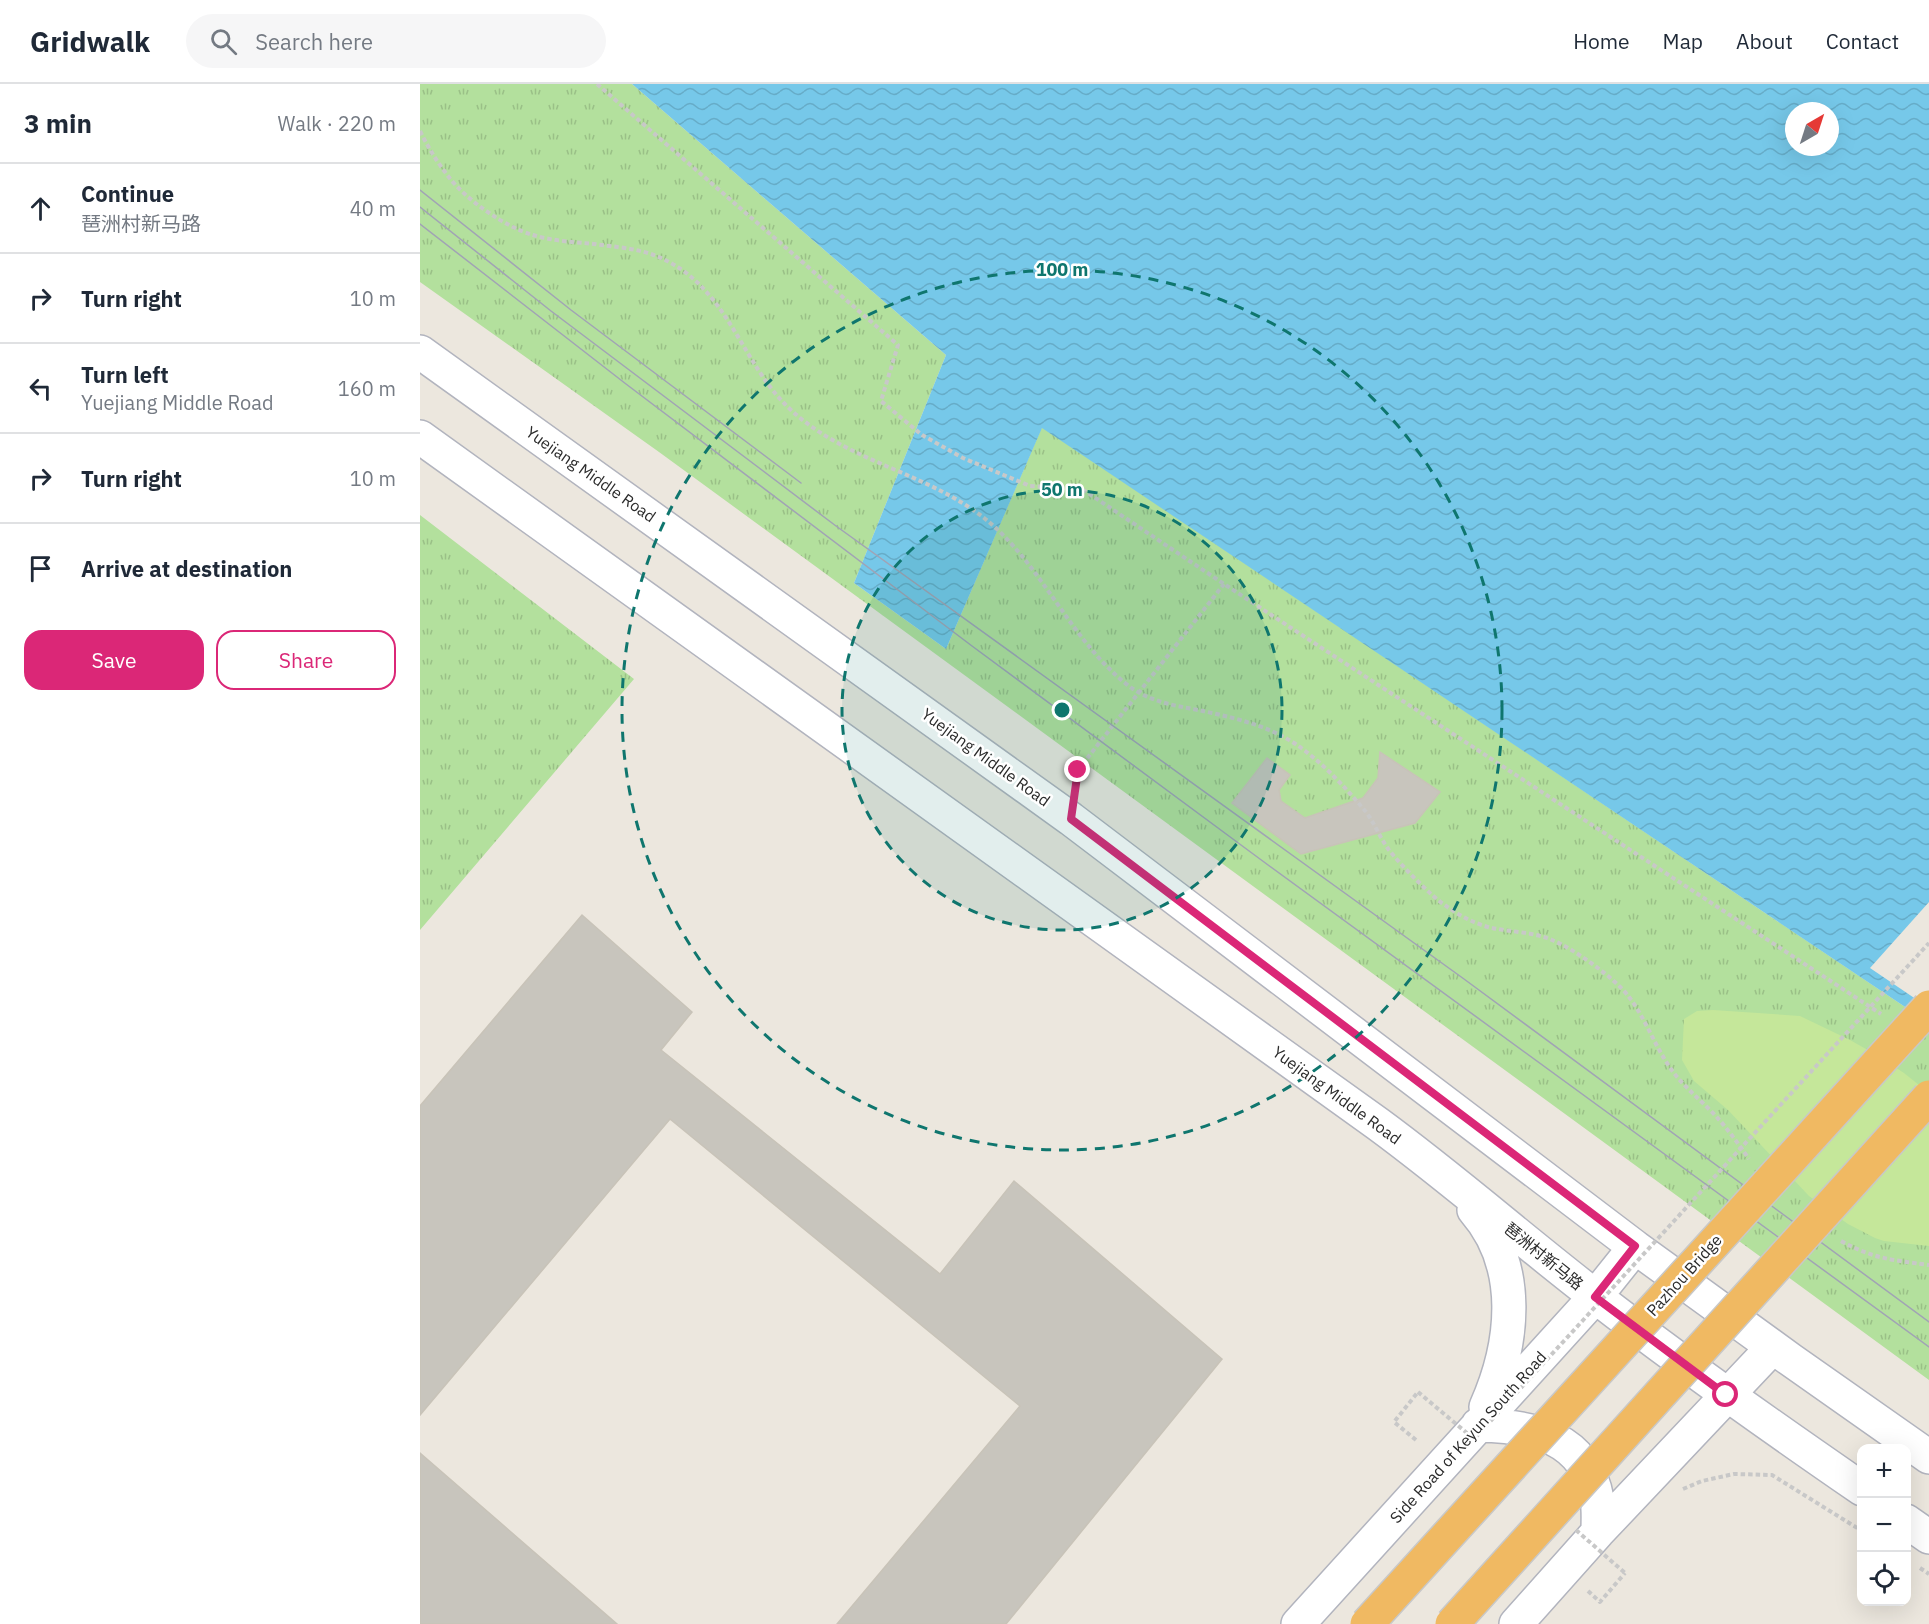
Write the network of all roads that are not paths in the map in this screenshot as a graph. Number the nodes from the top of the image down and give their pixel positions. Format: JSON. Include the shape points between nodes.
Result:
{"nodes":[{"id":1,"x":420,"y":352,"type":"edge"},
{"id":2,"x":420,"y":437,"type":"edge"},
{"id":3,"x":1929,"y":1007,"type":"edge"},
{"id":4,"x":1929,"y":1097,"type":"edge"},
{"id":5,"x":1434,"y":1166,"type":"junction"},
{"id":6,"x":1635,"y":1246,"type":"junction"},
{"id":7,"x":1595,"y":1297,"type":"junction"},
{"id":8,"x":1773,"y":1347,"type":"junction"},
{"id":9,"x":1726,"y":1395,"type":"junction"},
{"id":10,"x":1478,"y":1425,"type":"junction"},
{"id":11,"x":1929,"y":1457,"type":"edge"},
{"id":12,"x":1857,"y":1487,"type":"edge"},
{"id":13,"x":1911,"y":1524,"type":"edge"},
{"id":14,"x":1598,"y":1532,"type":"junction"},
{"id":15,"x":1929,"y":1537,"type":"edge"},
{"id":16,"x":1298,"y":1624,"type":"edge"},
{"id":17,"x":1367,"y":1624,"type":"edge"},
{"id":18,"x":1452,"y":1624,"type":"edge"},
{"id":19,"x":1516,"y":1624,"type":"edge"}],
"edges":[{"from":1,"to":6,"type":"main road","name":"Yuejiang Middle Road","via":[[1071,819]]},
{"from":2,"to":5,"type":"main road","name":"Yuejiang Middle Road"},
{"from":3,"to":17,"type":"highway","name":"Pazhou Bridge","bridge":true},
{"from":4,"to":18,"type":"highway","bridge":true},
{"from":5,"to":7,"type":"main road","name":"琶洲村新马路"},
{"from":5,"to":10,"type":"main road","via":[[1486,1224],[1506,1265],[1509,1308],[1505,1355]]},
{"from":6,"to":7,"type":"main road","name":"Side Road of Keyun South Road"},
{"from":6,"to":8,"type":"main road","name":"Yuejiang Middle Road"},
{"from":7,"to":9,"type":"main road","name":"琶洲村新马路"},
{"from":7,"to":10,"type":"main road","name":"Side Road of Keyun South Road"},
{"from":8,"to":9,"type":"main road"},
{"from":8,"to":11,"type":"main road"},
{"from":9,"to":12,"type":"main road","name":"琶洲村新马路"},
{"from":9,"to":14,"type":"main road"},
{"from":10,"to":14,"type":"main road","via":[[1534,1431],[1575,1452],[1588,1469],[1597,1499]]},
{"from":10,"to":16,"type":"main road","name":"Side Road of Keyun South Road"},
{"from":13,"to":15,"type":"main road"},
{"from":14,"to":19,"type":"main road"}]}
